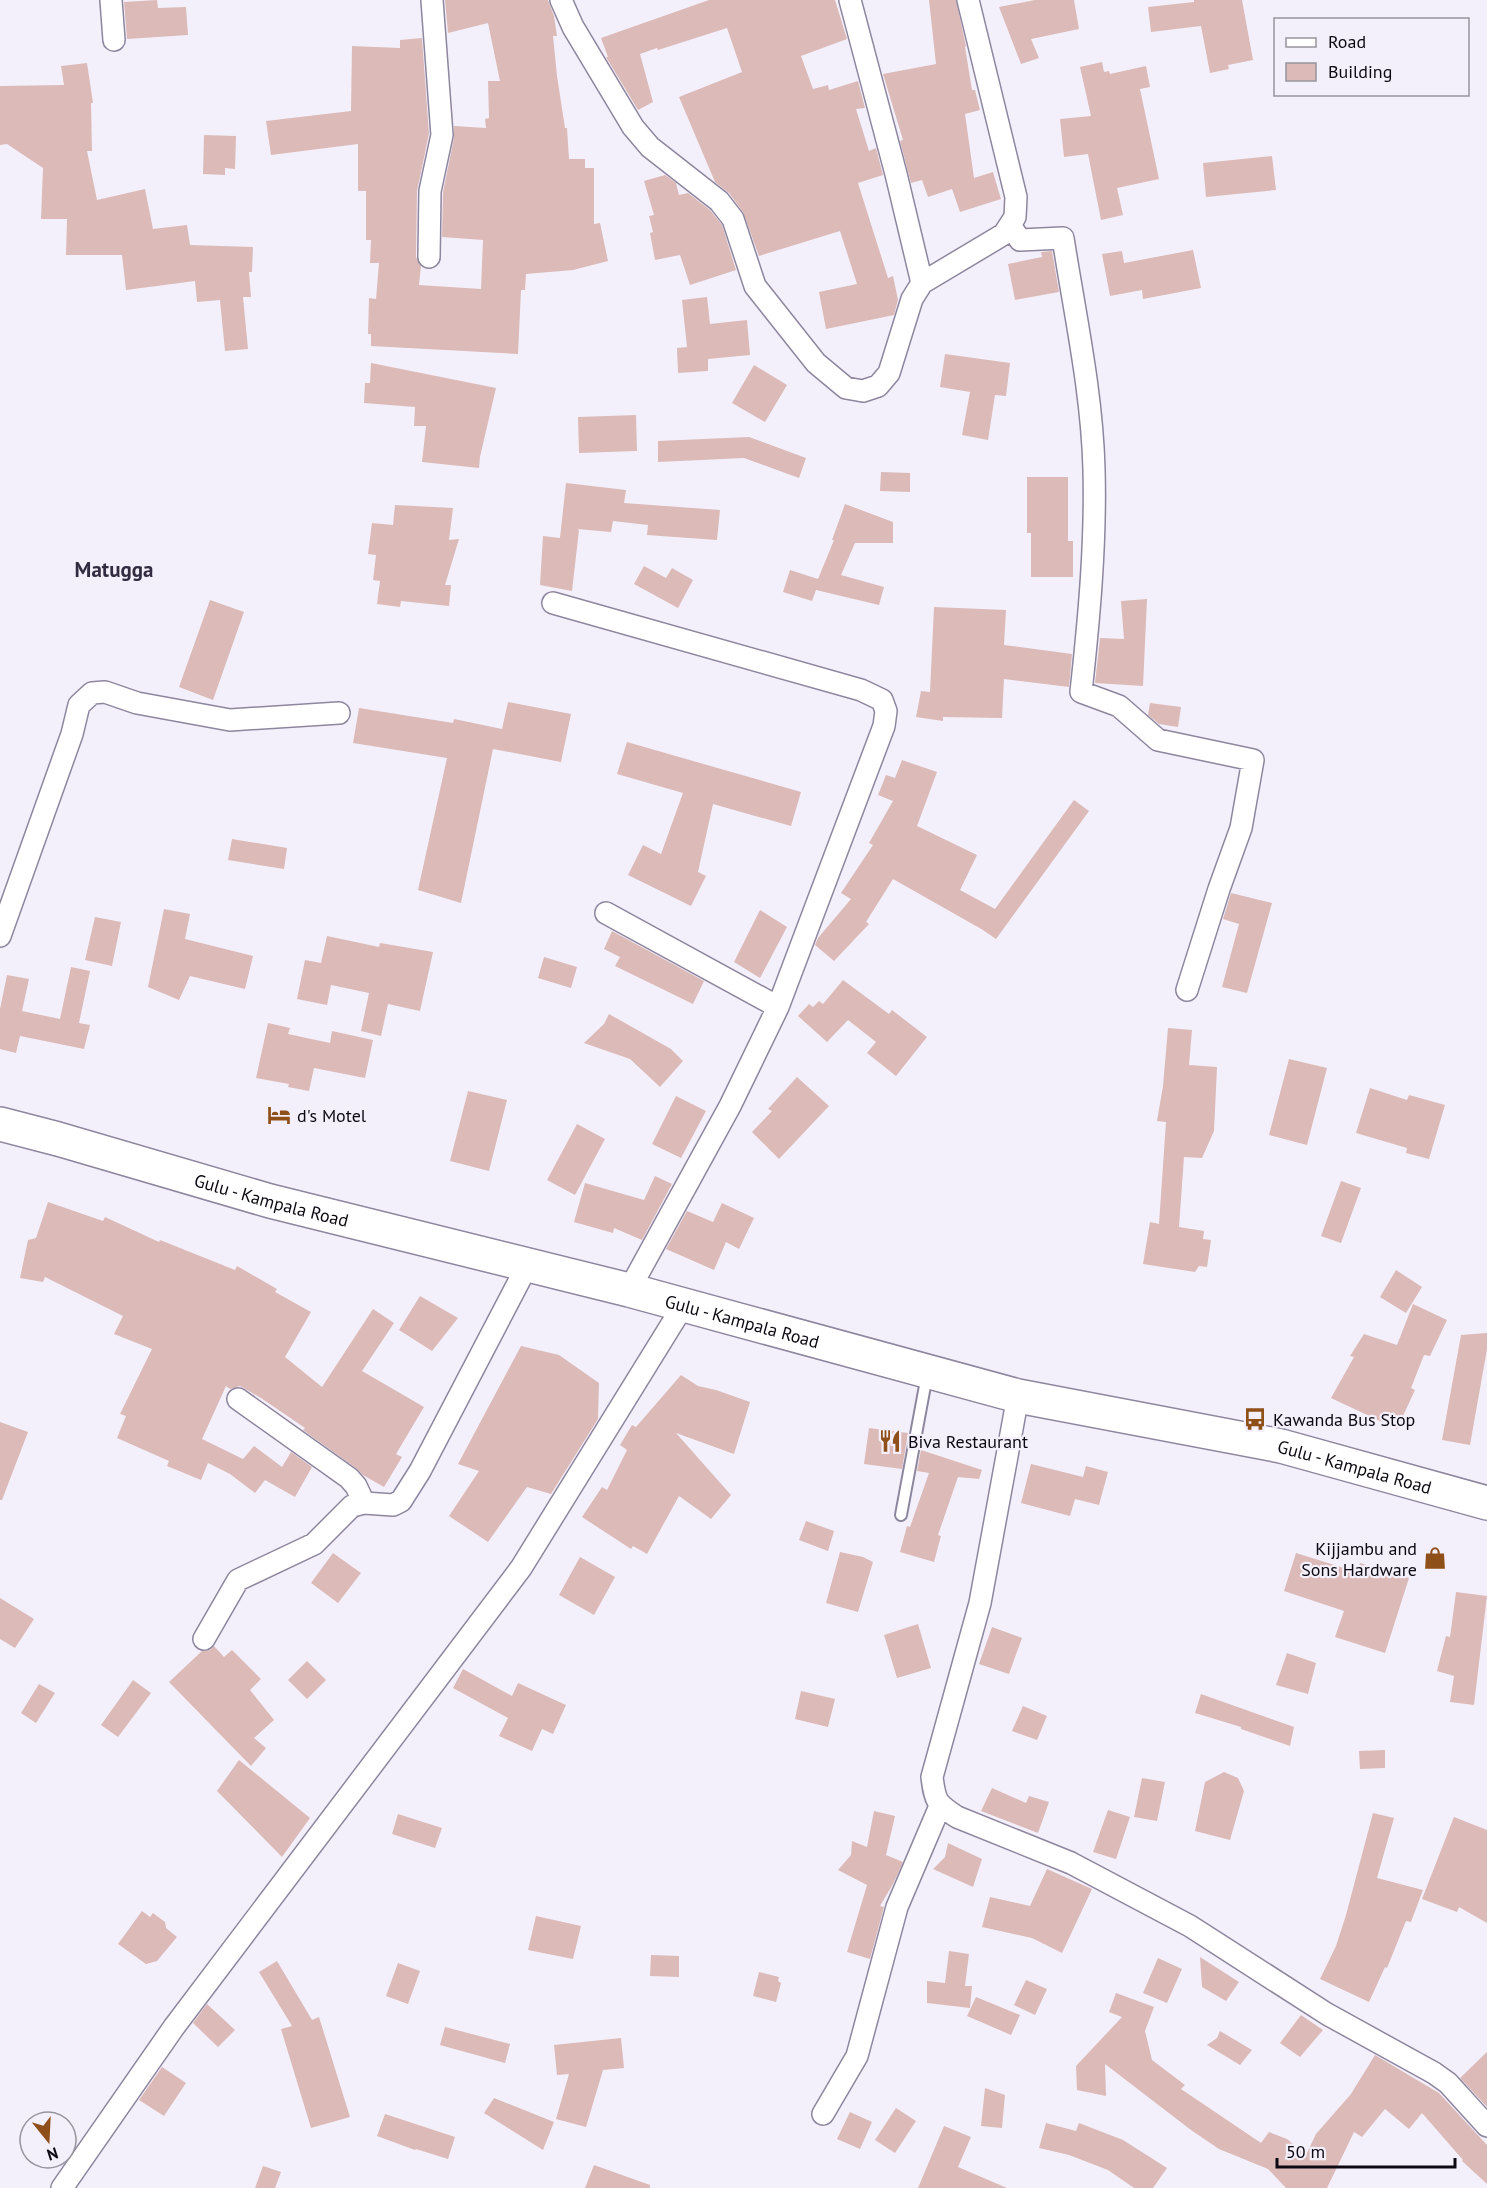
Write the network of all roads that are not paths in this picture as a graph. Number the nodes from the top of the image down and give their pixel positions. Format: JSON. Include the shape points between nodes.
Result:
{"nodes":[{"id":1,"x":111,"y":0,"type":"edge"},
{"id":2,"x":432,"y":0,"type":"edge"},
{"id":3,"x":561,"y":0,"type":"edge"},
{"id":4,"x":850,"y":0,"type":"edge"},
{"id":5,"x":968,"y":0,"type":"edge"},
{"id":6,"x":114,"y":40,"type":"dead end"},
{"id":7,"x":1010,"y":225,"type":"junction"},
{"id":8,"x":429,"y":257,"type":"dead end"},
{"id":9,"x":922,"y":283,"type":"junction"},
{"id":10,"x":553,"y":603,"type":"dead end"},
{"id":11,"x":339,"y":713,"type":"dead end"},
{"id":12,"x":606,"y":913,"type":"dead end"},
{"id":13,"x":0,"y":936,"type":"edge"},
{"id":14,"x":1187,"y":990,"type":"dead end"},
{"id":15,"x":778,"y":1007,"type":"junction"},
{"id":16,"x":0,"y":1124,"type":"edge"},
{"id":17,"x":527,"y":1266,"type":"junction"},
{"id":18,"x":629,"y":1290,"type":"junction"},
{"id":19,"x":683,"y":1306,"type":"junction"},
{"id":20,"x":928,"y":1371,"type":"junction"},
{"id":21,"x":1018,"y":1396,"type":"junction"},
{"id":22,"x":238,"y":1399,"type":"dead end"},
{"id":23,"x":364,"y":1503,"type":"junction"},
{"id":24,"x":1487,"y":1503,"type":"edge"},
{"id":25,"x":900,"y":1515,"type":"dead end"},
{"id":26,"x":204,"y":1639,"type":"dead end"},
{"id":27,"x":940,"y":1806,"type":"junction"},
{"id":28,"x":823,"y":2114,"type":"dead end"},
{"id":29,"x":1487,"y":2126,"type":"edge"},
{"id":30,"x":62,"y":2188,"type":"edge"}],
"edges":[{"from":1,"to":6,"type":"street"},
{"from":2,"to":8,"type":"street","via":[[442,135],[430,191]]},
{"from":3,"to":9,"type":"street","via":[[633,127],[650,147],[719,201],[733,219],[755,286],[816,363],[846,388],[863,391],[878,386],[889,373],[912,299]]},
{"from":4,"to":9,"type":"street"},
{"from":5,"to":7,"type":"street","via":[[1016,197],[1015,218]]},
{"from":7,"to":9,"type":"street","via":[[1004,234]]},
{"from":7,"to":14,"type":"street","via":[[1020,240],[1063,238],[1084,366],[1094,468],[1092,565],[1081,692],[1119,706],[1158,740],[1253,760],[1241,828]]},
{"from":10,"to":15,"type":"street","via":[[861,690],[882,700],[886,711],[884,726]]},
{"from":11,"to":13,"type":"street","via":[[230,720],[137,703],[105,692],[92,693],[79,705]]},
{"from":12,"to":15,"type":"street"},
{"from":15,"to":18,"type":"street","via":[[730,1106]]},
{"from":16,"to":17,"type":"main road","name":"Gulu - Kampala Road","via":[[270,1202]]},
{"from":17,"to":18,"type":"main road","name":"Gulu - Kampala Road"},
{"from":17,"to":23,"type":"street","via":[[408,1492],[393,1504]]},
{"from":18,"to":19,"type":"main road","name":"Gulu - Kampala Road"},
{"from":19,"to":20,"type":"main road","name":"Gulu - Kampala Road"},
{"from":19,"to":30,"type":"street","via":[[521,1568],[174,2027]]},
{"from":20,"to":21,"type":"main road","name":"Gulu - Kampala Road"},
{"from":20,"to":25,"type":"lane"},
{"from":21,"to":24,"type":"main road","name":"Gulu - Kampala Road","via":[[1281,1446]]},
{"from":21,"to":27,"type":"street","via":[[980,1603],[932,1777]]},
{"from":22,"to":23,"type":"street","via":[[349,1478]]},
{"from":23,"to":26,"type":"street","via":[[352,1506],[314,1544],[238,1580]]},
{"from":27,"to":28,"type":"street","via":[[897,1907],[858,2056]]},
{"from":27,"to":29,"type":"street","via":[[1071,1863],[1190,1926],[1327,2014],[1434,2073]]}]}
